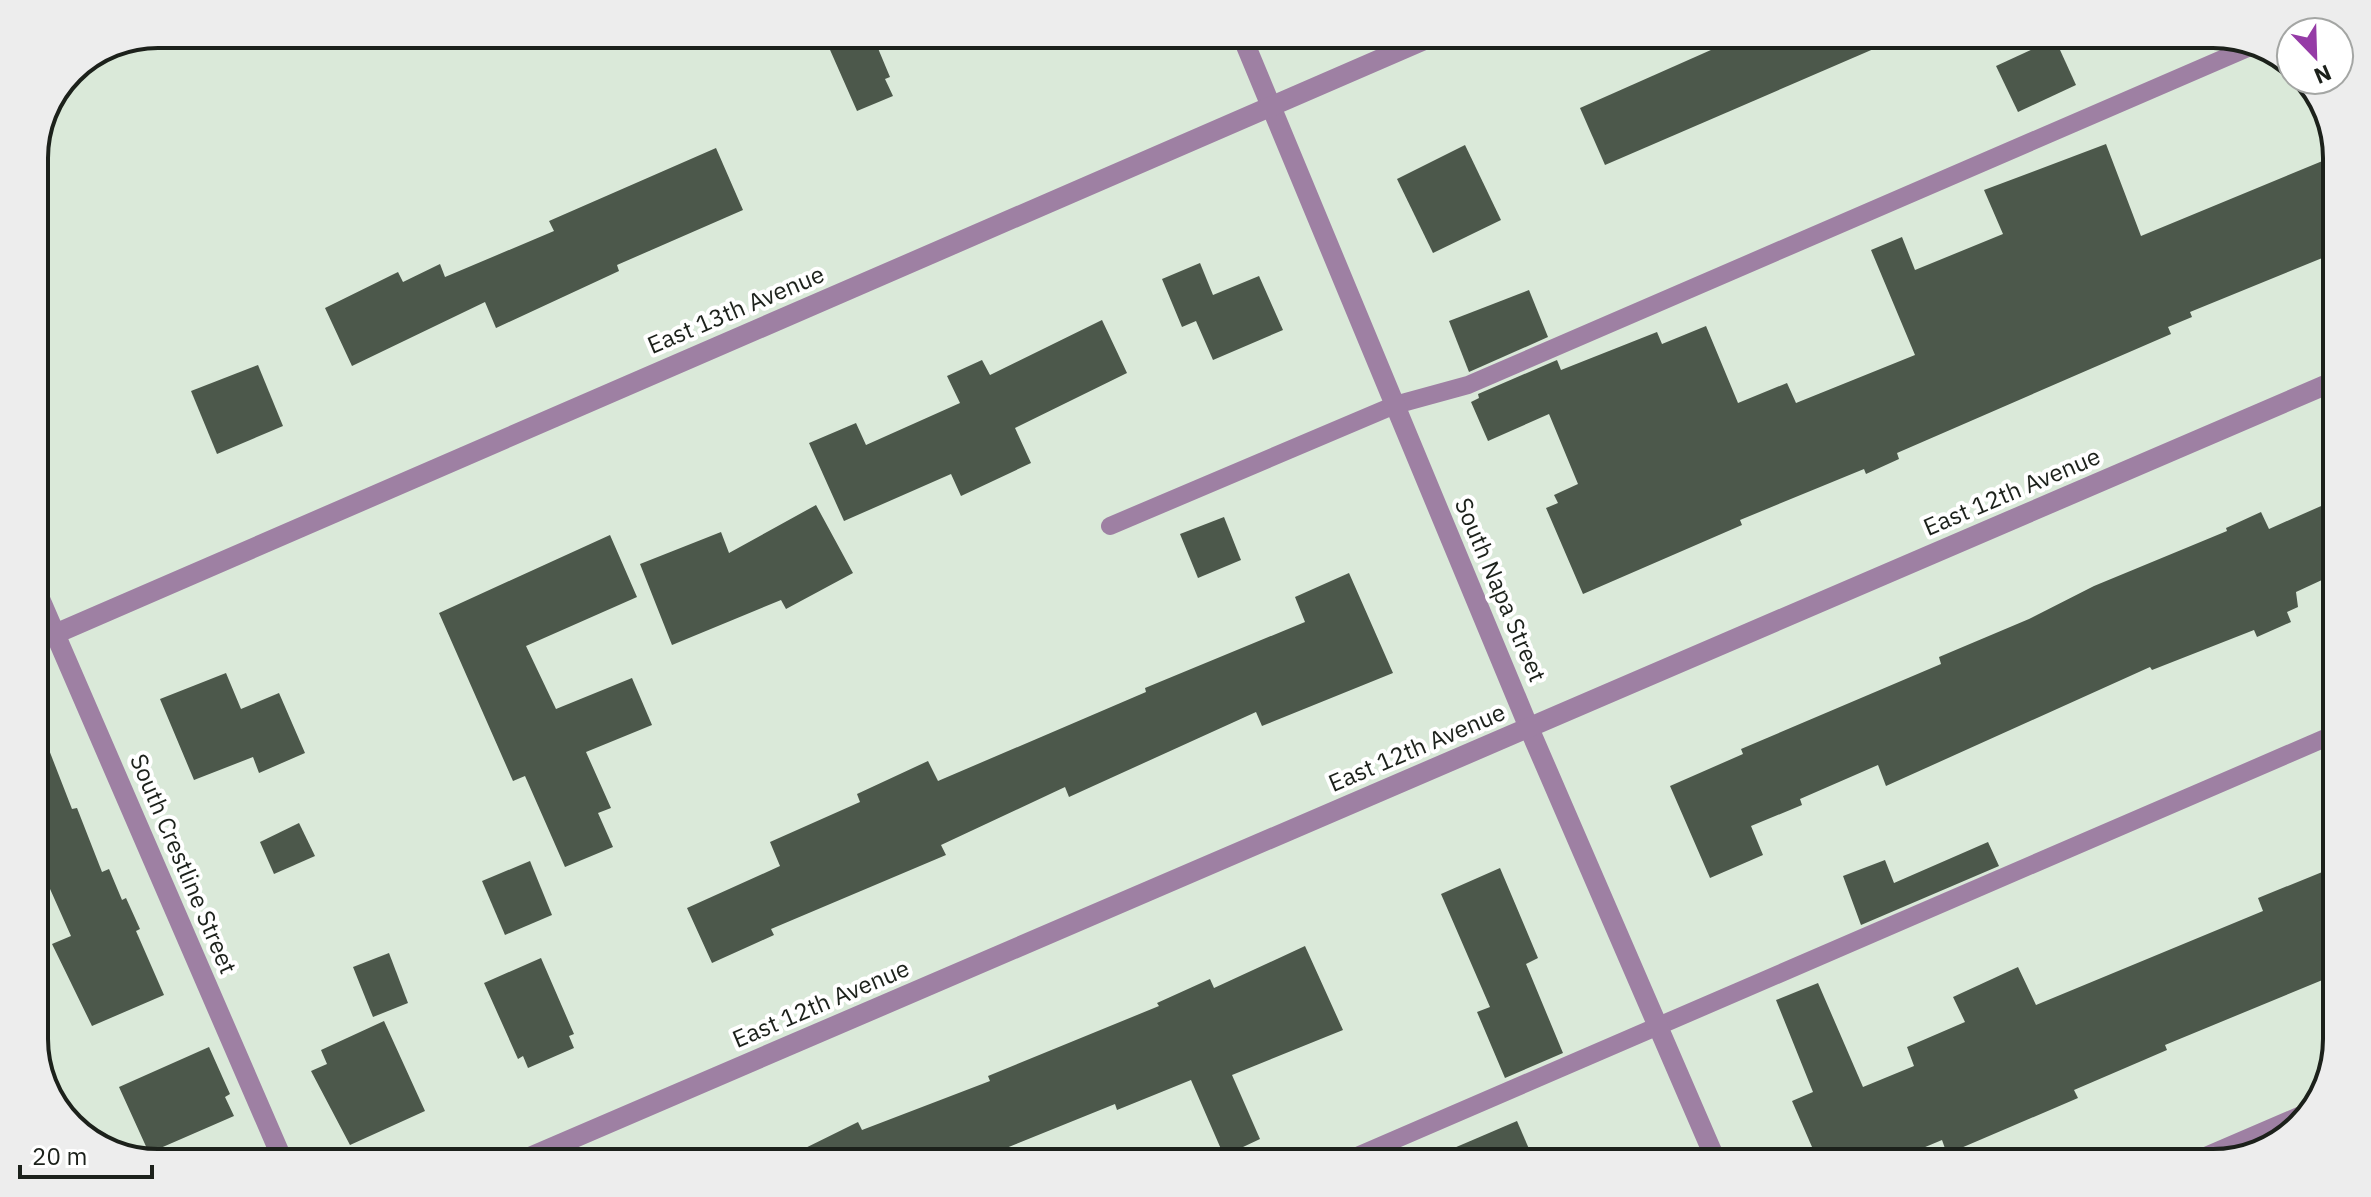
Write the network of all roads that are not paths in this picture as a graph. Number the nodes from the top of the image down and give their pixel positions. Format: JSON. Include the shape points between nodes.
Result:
{"nodes":[{"id":1,"x":1247,"y":48,"type":"edge"},
{"id":2,"x":1405,"y":48,"type":"edge"},
{"id":3,"x":2239,"y":52,"type":"edge"},
{"id":4,"x":1271,"y":105,"type":"junction"},
{"id":5,"x":2323,"y":386,"type":"edge"},
{"id":6,"x":1395,"y":405,"type":"junction"},
{"id":7,"x":1110,"y":526,"type":"dead end"},
{"id":8,"x":48,"y":618,"type":"edge"},
{"id":9,"x":55,"y":634,"type":"junction"},
{"id":10,"x":1529,"y":728,"type":"junction"},
{"id":11,"x":2323,"y":739,"type":"edge"},
{"id":12,"x":1659,"y":1027,"type":"junction"},
{"id":13,"x":2282,"y":1125,"type":"edge"},
{"id":14,"x":2227,"y":1148,"type":"edge"},
{"id":15,"x":278,"y":1149,"type":"edge"},
{"id":16,"x":549,"y":1149,"type":"edge"},
{"id":17,"x":1374,"y":1149,"type":"edge"},
{"id":18,"x":1711,"y":1149,"type":"edge"}],
"edges":[{"from":1,"to":4,"type":"street","name":"South Napa Street"},
{"from":2,"to":4,"type":"street","name":"East 13th Avenue"},
{"from":3,"to":6,"type":"lane","via":[[1468,385]]},
{"from":4,"to":6,"type":"street","name":"South Napa Street"},
{"from":4,"to":9,"type":"street","name":"East 13th Avenue"},
{"from":5,"to":10,"type":"street","name":"East 12th Avenue"},
{"from":6,"to":7,"type":"lane"},
{"from":6,"to":10,"type":"street","name":"South Napa Street"},
{"from":8,"to":9,"type":"street","name":"South Crestline Street"},
{"from":9,"to":15,"type":"street","name":"South Crestline Street"},
{"from":10,"to":12,"type":"street","name":"South Napa Street"},
{"from":10,"to":16,"type":"street","name":"East 12th Avenue"},
{"from":11,"to":12,"type":"lane"},
{"from":12,"to":17,"type":"lane"},
{"from":12,"to":18,"type":"street","name":"South Napa Street"},
{"from":13,"to":14,"type":"street"}]}
